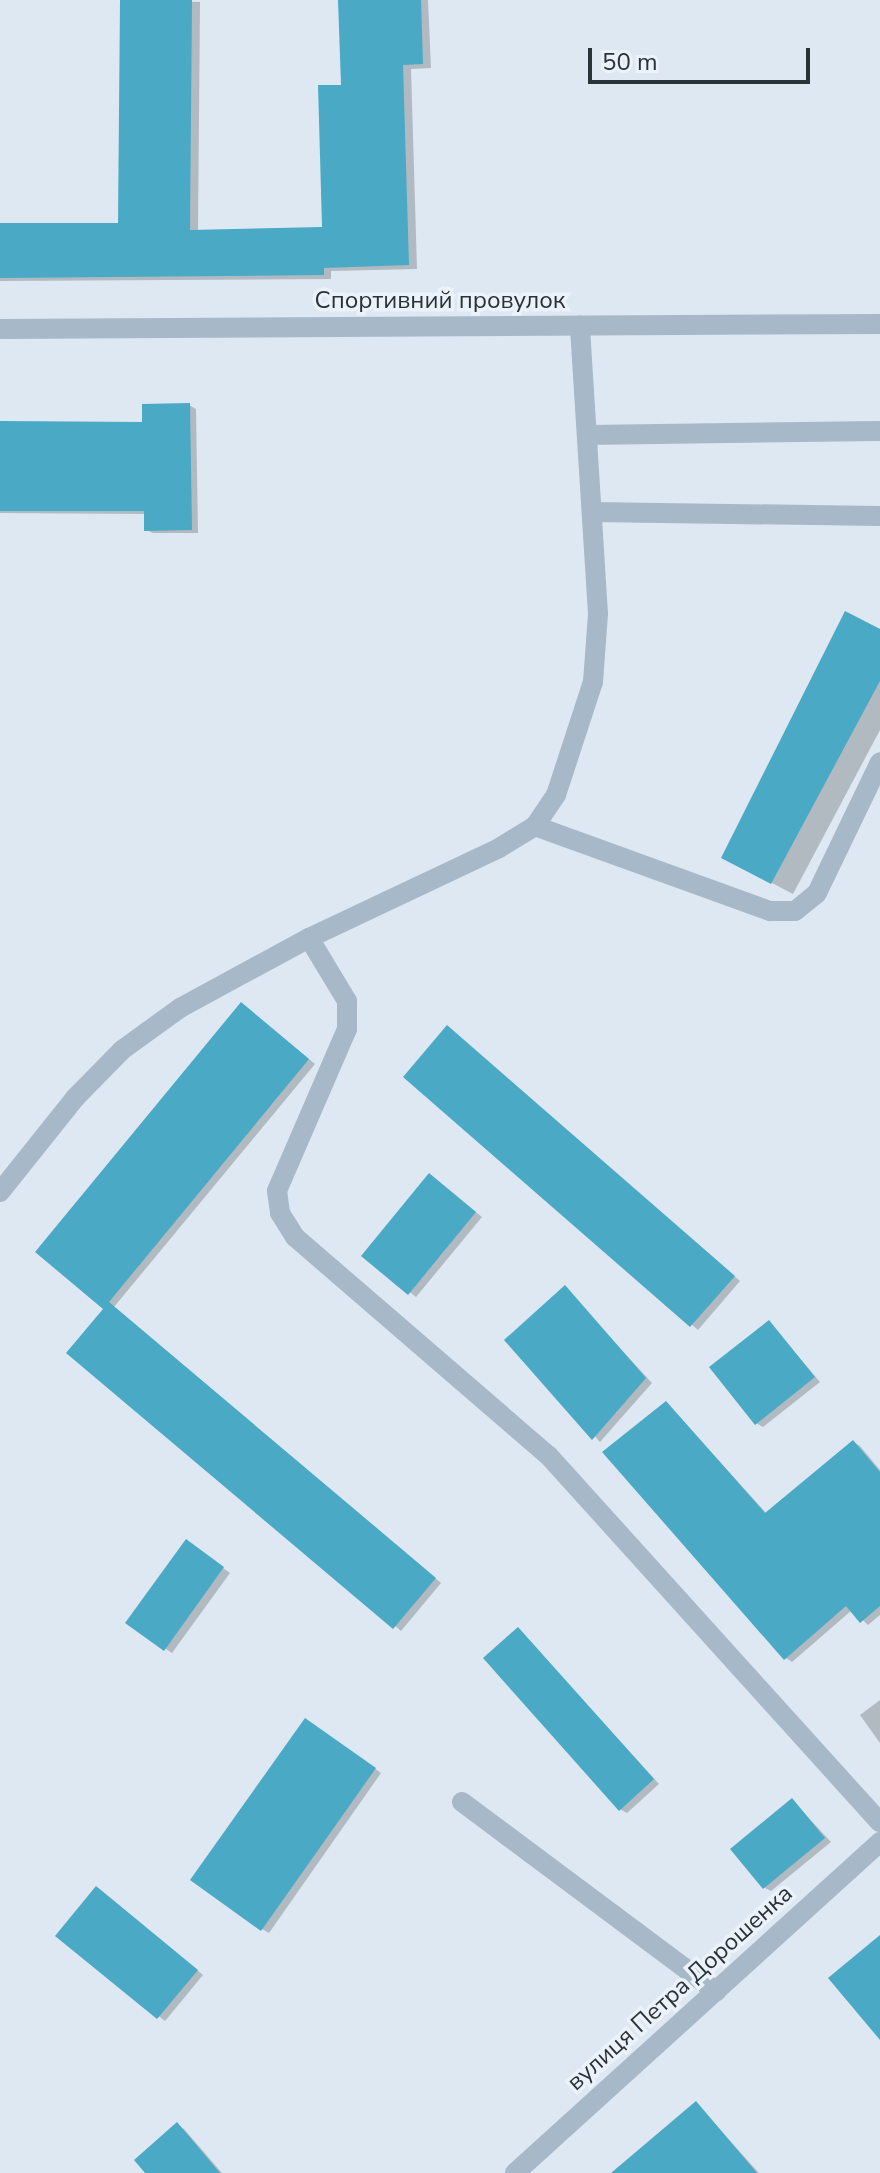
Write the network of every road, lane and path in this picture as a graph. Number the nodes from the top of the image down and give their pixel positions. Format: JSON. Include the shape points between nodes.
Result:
{"nodes":[{"id":1,"x":880,"y":324,"type":"edge"},
{"id":2,"x":580,"y":326,"type":"junction"},
{"id":3,"x":0,"y":329,"type":"edge"},
{"id":4,"x":880,"y":431,"type":"edge"},
{"id":5,"x":587,"y":435,"type":"junction"},
{"id":6,"x":592,"y":512,"type":"junction"},
{"id":7,"x":880,"y":516,"type":"edge"},
{"id":8,"x":880,"y":762,"type":"edge"},
{"id":9,"x":535,"y":826,"type":"junction"},
{"id":10,"x":309,"y":938,"type":"junction"},
{"id":11,"x":0,"y":1192,"type":"edge"},
{"id":12,"x":462,"y":1802,"type":"dead end"},
{"id":13,"x":880,"y":1822,"type":"edge"},
{"id":14,"x":880,"y":1842,"type":"edge"},
{"id":15,"x":716,"y":1991,"type":"junction"},
{"id":16,"x":515,"y":2173,"type":"edge"}],
"edges":[{"from":1,"to":2,"type":"street","name":"Спортивний провулок"},
{"from":2,"to":3,"type":"street","name":"Спортивний провулок"},
{"from":2,"to":5,"type":"street"},
{"from":4,"to":5,"type":"street"},
{"from":5,"to":6,"type":"street"},
{"from":6,"to":7,"type":"street"},
{"from":6,"to":9,"type":"street","via":[[598,614],[593,682],[556,795]]},
{"from":8,"to":9,"type":"street","via":[[817,893],[795,911],[770,911]]},
{"from":9,"to":10,"type":"street"},
{"from":10,"to":11,"type":"street","via":[[180,1008],[122,1050],[75,1098]]},
{"from":10,"to":13,"type":"street","via":[[347,1001],[347,1029],[277,1191],[280,1213],[295,1237],[548,1455]]},
{"from":12,"to":15,"type":"street"},
{"from":14,"to":15,"type":"street","name":"вулиця Петра Дорошенка"},
{"from":15,"to":16,"type":"street","name":"вулиця Петра Дорошенка"}]}
